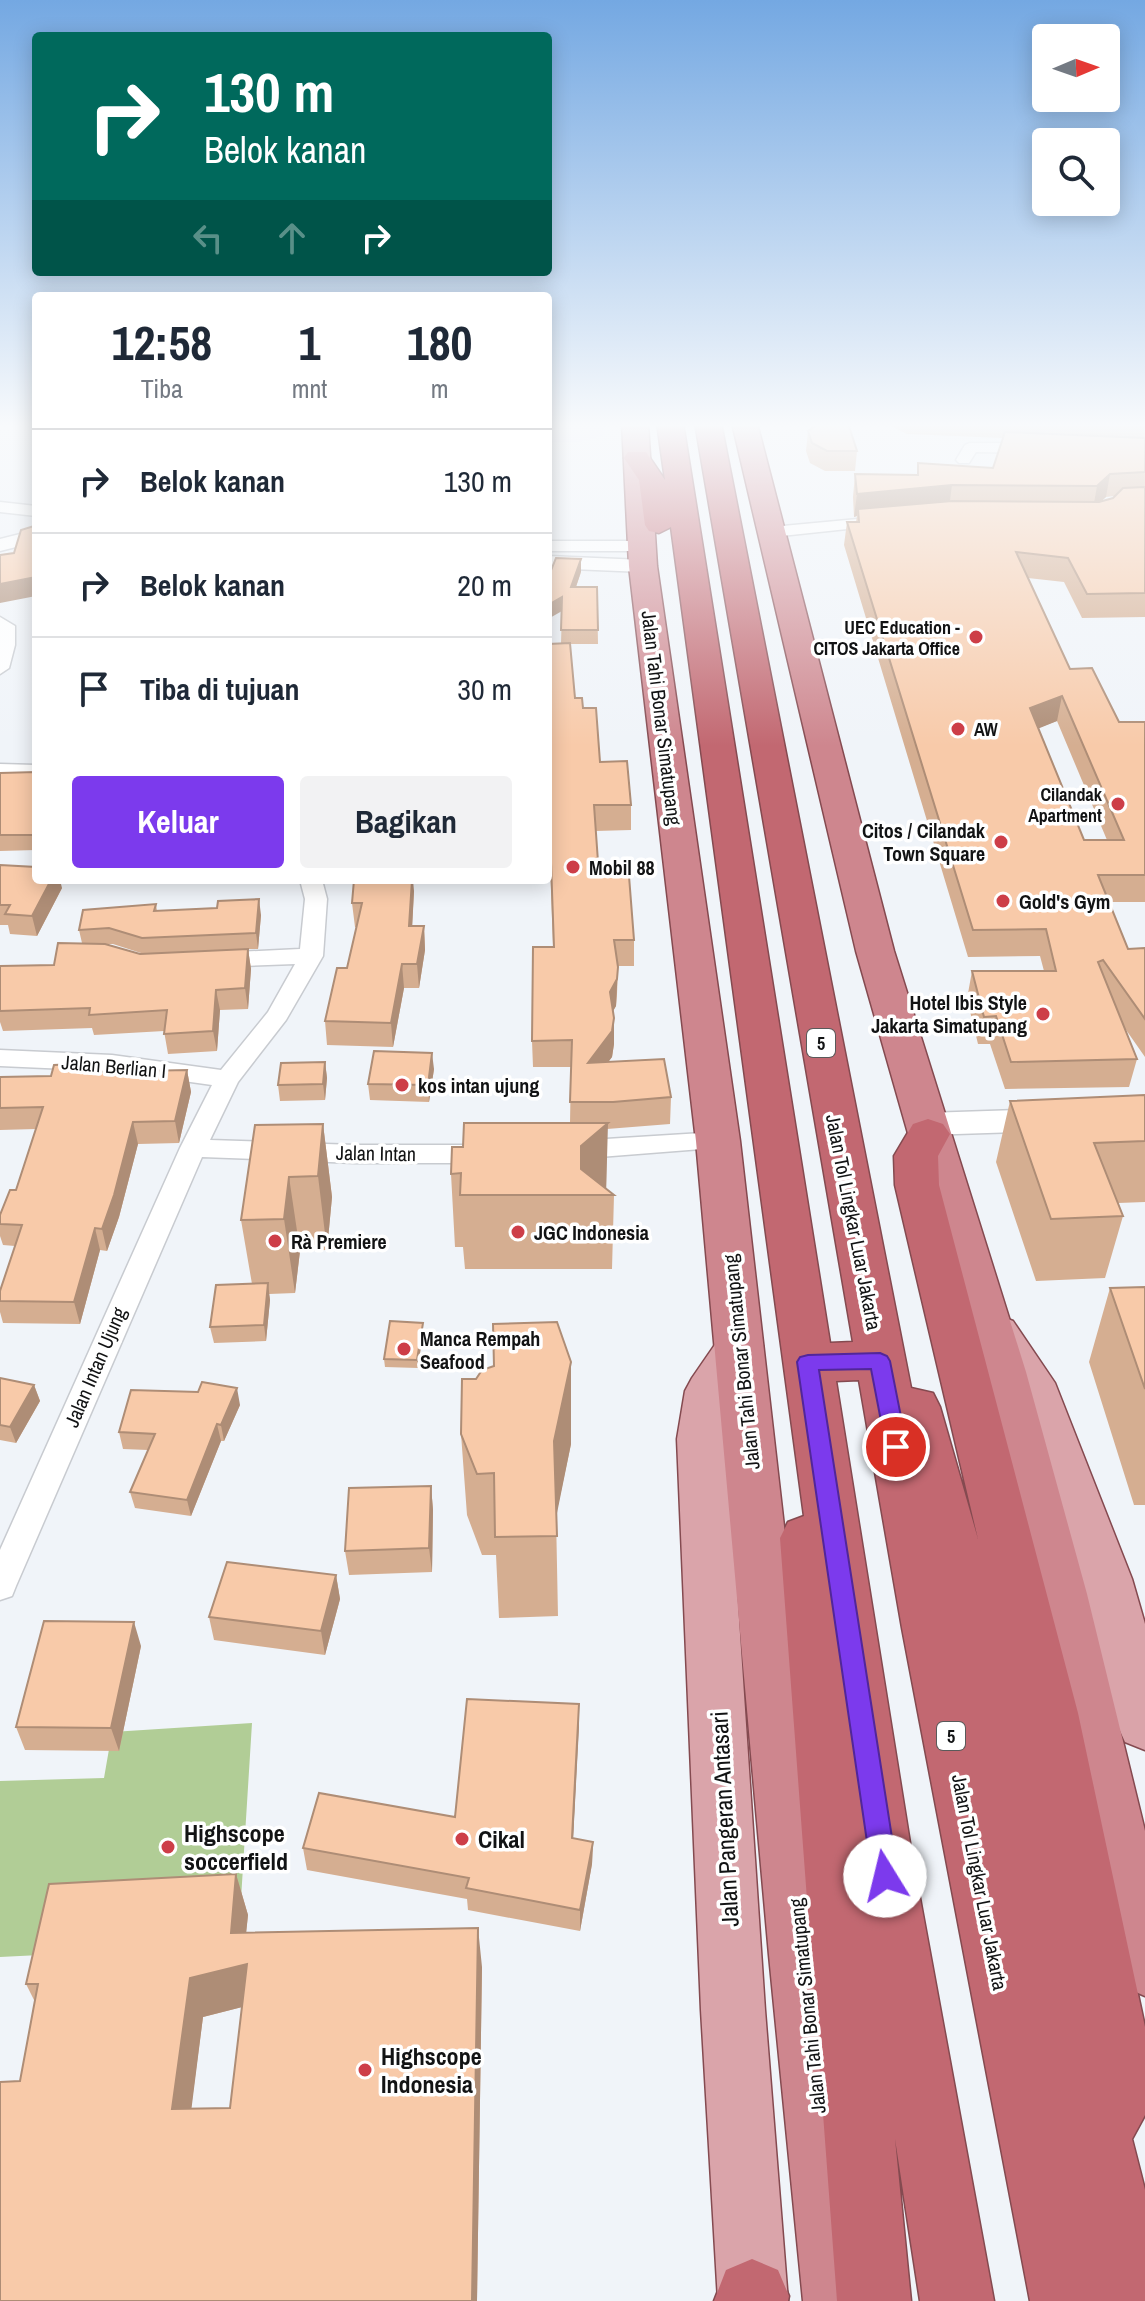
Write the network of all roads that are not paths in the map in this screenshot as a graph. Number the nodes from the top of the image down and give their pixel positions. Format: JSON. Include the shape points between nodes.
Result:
{"nodes":[{"id":1,"x":631,"y":530,"type":"edge"},
{"id":2,"x":659,"y":530,"type":"edge"},
{"id":3,"x":686,"y":530,"type":"edge"},
{"id":4,"x":728,"y":530,"type":"edge"},
{"id":5,"x":751,"y":530,"type":"edge"},
{"id":6,"x":790,"y":530,"type":"edge"},
{"id":7,"x":552,"y":532,"type":"edge"},
{"id":8,"x":772,"y":532,"type":"joint"},
{"id":9,"x":32,"y":536,"type":"edge"},
{"id":10,"x":630,"y":544,"type":"junction"},
{"id":11,"x":0,"y":545,"type":"edge"},
{"id":12,"x":552,"y":546,"type":"edge"},
{"id":13,"x":552,"y":561,"type":"edge"},
{"id":14,"x":0,"y":622,"type":"edge"},
{"id":15,"x":0,"y":668,"type":"edge"},
{"id":16,"x":0,"y":770,"type":"edge"},
{"id":17,"x":32,"y":771,"type":"edge"},
{"id":18,"x":312,"y":884,"type":"edge"},
{"id":19,"x":311,"y":956,"type":"junction"},
{"id":20,"x":189,"y":962,"type":"edge"},
{"id":21,"x":749,"y":967,"type":"junction"},
{"id":22,"x":0,"y":1058,"type":"edge"},
{"id":23,"x":227,"y":1079,"type":"junction"},
{"id":24,"x":1076,"y":1119,"type":"edge"},
{"id":25,"x":927,"y":1129,"type":"junction"},
{"id":26,"x":718,"y":1141,"type":"junction"},
{"id":27,"x":193,"y":1148,"type":"junction"},
{"id":28,"x":544,"y":1152,"type":"edge"},
{"id":29,"x":513,"y":1153,"type":"edge"},
{"id":30,"x":843,"y":1167,"type":"junction"},
{"id":31,"x":868,"y":1299,"type":"junction"},
{"id":32,"x":980,"y":1309,"type":"junction"},
{"id":33,"x":740,"y":1346,"type":"junction"},
{"id":34,"x":880,"y":1361,"type":"junction"},
{"id":35,"x":808,"y":1362,"type":"junction"},
{"id":36,"x":821,"y":1454,"type":"junction"},
{"id":37,"x":0,"y":1586,"type":"edge"},
{"id":38,"x":1145,"y":1724,"type":"edge"},
{"id":39,"x":1145,"y":1963,"type":"edge"},
{"id":40,"x":1096,"y":2126,"type":"junction"},
{"id":41,"x":1111,"y":2293,"type":"edge"},
{"id":42,"x":752,"y":2299,"type":"edge"},
{"id":43,"x":840,"y":2301,"type":"edge"},
{"id":44,"x":874,"y":2301,"type":"edge"},
{"id":45,"x":957,"y":2301,"type":"edge"}],
"edges":[{"from":1,"to":10,"type":"highway","name":"Jalan Tahi Bonar Simatupang"},
{"from":2,"to":21,"type":"highway","via":[[688,762],[717,912],[727,948]]},
{"from":3,"to":21,"type":"highway"},
{"from":4,"to":30,"type":"highway","name":"Jalan Tol Lingkar Luar Jakarta","number":"5"},
{"from":5,"to":30,"type":"highway","via":[[800,781],[820,934],[858,1128],[856,1155]]},
{"from":6,"to":8,"type":"street"},
{"from":7,"to":10,"type":"street"},
{"from":8,"to":25,"type":"highway","via":[[875,951]]},
{"from":9,"to":11,"type":"street"},
{"from":10,"to":12,"type":"street"},
{"from":10,"to":13,"type":"street"},
{"from":10,"to":26,"type":"highway","name":"Jalan Tahi Bonar Simatupang"},
{"from":14,"to":15,"type":"street","via":[[6,636]]},
{"from":16,"to":17,"type":"street"},
{"from":18,"to":19,"type":"street","via":[[316,899]]},
{"from":19,"to":20,"type":"street"},
{"from":19,"to":23,"type":"street","via":[[266,1033]]},
{"from":21,"to":35,"type":"highway"},
{"from":22,"to":23,"type":"street","name":"Jalan Berlian I","via":[[112,1063]]},
{"from":23,"to":27,"type":"street"},
{"from":24,"to":25,"type":"street"},
{"from":25,"to":32,"type":"highway"},
{"from":25,"to":40,"type":"highway","via":[[916,1156],[917,1185],[1049,1713],[1121,2074],[1120,2099]]},
{"from":26,"to":28,"type":"street"},
{"from":26,"to":33,"type":"highway","name":"Jalan Tahi Bonar Simatupang"},
{"from":27,"to":29,"type":"street","name":"Jalan Intan"},
{"from":27,"to":37,"type":"street","name":"Jalan Intan Ujung"},
{"from":30,"to":31,"type":"highway","name":"Jalan Tol Lingkar Luar Jakarta","number":"5"},
{"from":31,"to":34,"type":"highway","name":"Jalan Tol Lingkar Luar Jakarta","number":"5"},
{"from":31,"to":40,"type":"highway","via":[[892,1324],[976,1628]]},
{"from":32,"to":38,"type":"main road","via":[[1031,1383],[1106,1579]]},
{"from":32,"to":39,"type":"highway","via":[[1059,1594]]},
{"from":33,"to":42,"type":"main road","name":"Jalan Pangeran Antasari","via":[[709,1391],[702,1439]]},
{"from":33,"to":43,"type":"highway","name":"Jalan Tahi Bonar Simatupang"},
{"from":34,"to":35,"type":"highway"},
{"from":34,"to":41,"type":"highway","name":"Jalan Tol Lingkar Luar Jakarta","number":"5","via":[[979,1878]]},
{"from":35,"to":36,"type":"highway"},
{"from":36,"to":44,"type":"highway","via":[[804,1478],[808,1560]]},
{"from":36,"to":45,"type":"highway","via":[[885,1879]]},
{"from":40,"to":41,"type":"highway"}]}
